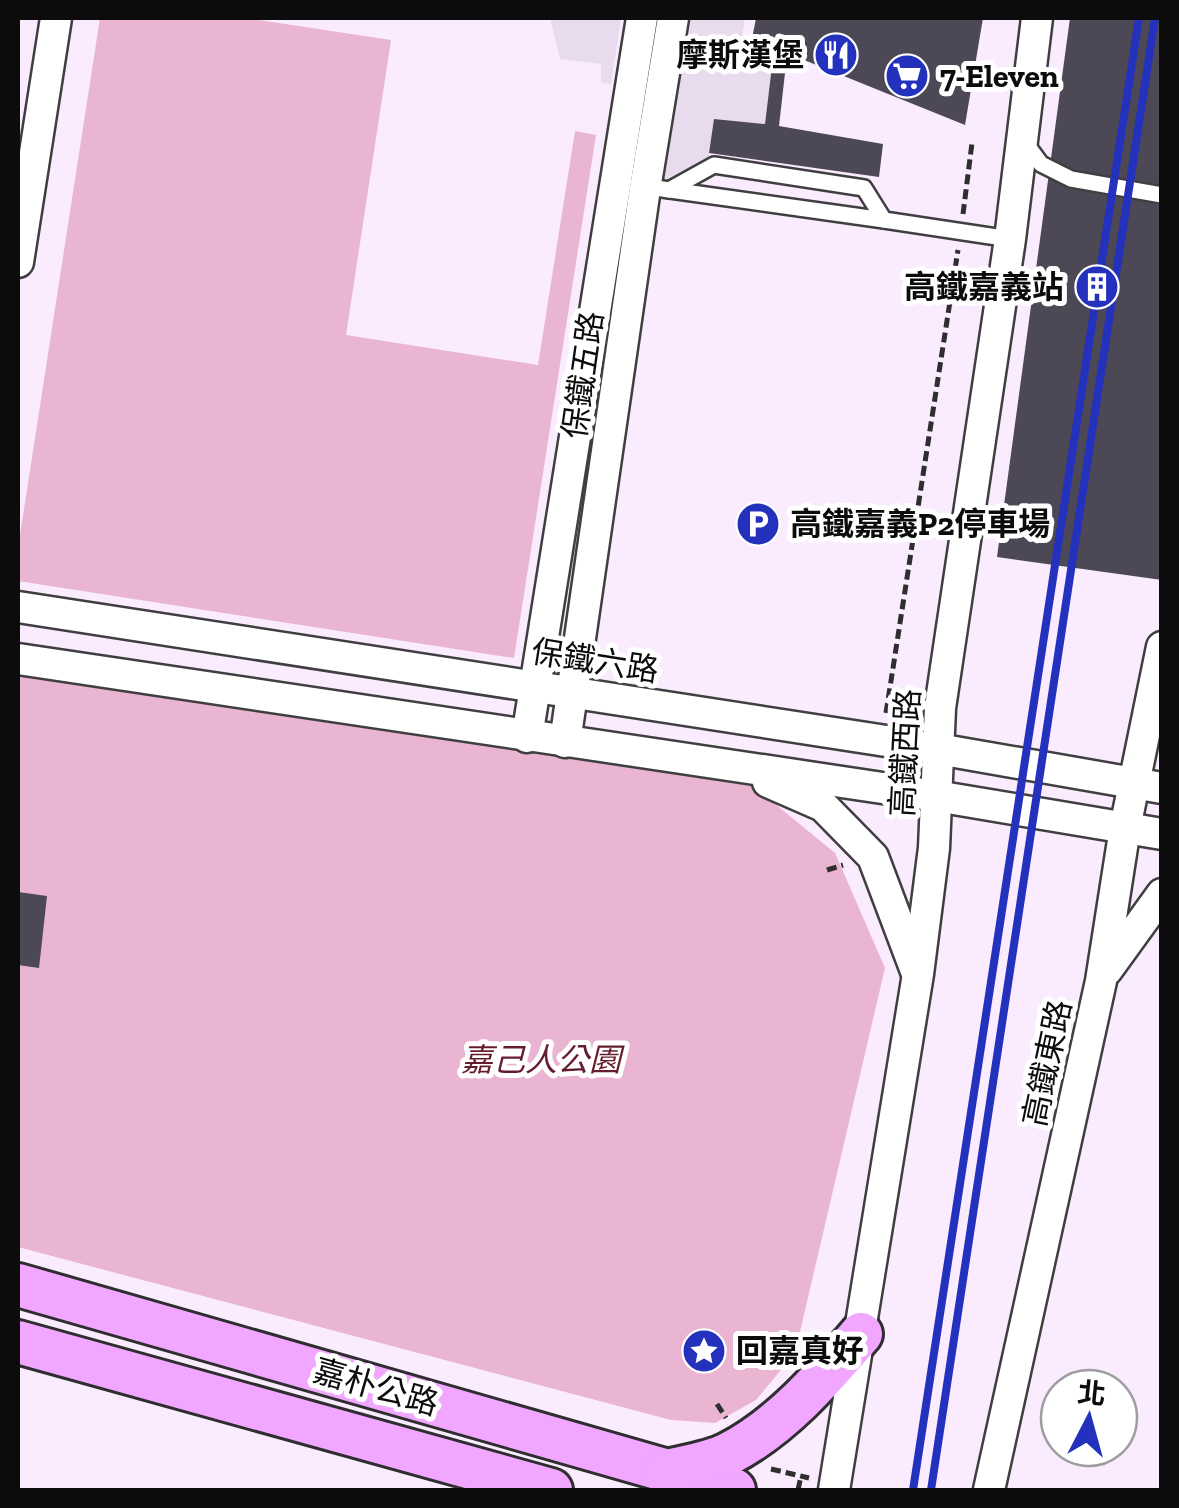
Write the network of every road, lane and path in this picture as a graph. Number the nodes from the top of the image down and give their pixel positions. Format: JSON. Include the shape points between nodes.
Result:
{"nodes":[{"id":1,"x":56,"y":18,"type":"edge"},
{"id":2,"x":642,"y":18,"type":"edge"},
{"id":3,"x":673,"y":18,"type":"edge"},
{"id":4,"x":1037,"y":18,"type":"edge"},
{"id":5,"x":1022,"y":138,"type":"junction"},
{"id":6,"x":972,"y":143,"type":"dead end"},
{"id":7,"x":614,"y":183,"type":"junction"},
{"id":8,"x":657,"y":188,"type":"junction"},
{"id":9,"x":1162,"y":195,"type":"edge"},
{"id":10,"x":884,"y":220,"type":"junction"},
{"id":11,"x":962,"y":232,"type":"junction"},
{"id":12,"x":1010,"y":238,"type":"junction"},
{"id":13,"x":18,"y":262,"type":"edge"},
{"id":14,"x":18,"y":607,"type":"edge"},
{"id":15,"x":1162,"y":647,"type":"edge"},
{"id":16,"x":18,"y":659,"type":"edge"},
{"id":17,"x":535,"y":688,"type":"junction"},
{"id":18,"x":572,"y":693,"type":"junction"},
{"id":19,"x":528,"y":737,"type":"junction"},
{"id":20,"x":885,"y":741,"type":"junction"},
{"id":21,"x":564,"y":742,"type":"junction"},
{"id":22,"x":938,"y":749,"type":"junction"},
{"id":23,"x":732,"y":767,"type":"junction"},
{"id":24,"x":1149,"y":786,"type":"edge"},
{"id":25,"x":936,"y":796,"type":"junction"},
{"id":26,"x":1125,"y":828,"type":"junction"},
{"id":27,"x":1162,"y":834,"type":"edge"},
{"id":28,"x":873,"y":857,"type":"junction"},
{"id":29,"x":827,"y":870,"type":"dead end"},
{"id":30,"x":1162,"y":894,"type":"edge"},
{"id":31,"x":918,"y":974,"type":"junction"},
{"id":32,"x":1100,"y":981,"type":"junction"},
{"id":33,"x":18,"y":1285,"type":"edge"},
{"id":34,"x":861,"y":1334,"type":"junction"},
{"id":35,"x":18,"y":1342,"type":"edge"},
{"id":36,"x":668,"y":1471,"type":"junction"},
{"id":37,"x":801,"y":1476,"type":"dead end"},
{"id":38,"x":551,"y":1490,"type":"edge"},
{"id":39,"x":734,"y":1490,"type":"edge"},
{"id":40,"x":798,"y":1490,"type":"edge"},
{"id":41,"x":834,"y":1490,"type":"edge"},
{"id":42,"x":988,"y":1490,"type":"edge"}],
"edges":[{"from":1,"to":13,"type":"street"},
{"from":2,"to":7,"type":"street","name":"保鐵五路"},
{"from":3,"to":8,"type":"street","name":"保鐵五路"},
{"from":4,"to":5,"type":"street","name":"高鐵西路"},
{"from":5,"to":9,"type":"lane","via":[[1041,164],[1071,179]]},
{"from":5,"to":12,"type":"street","name":"高鐵西路"},
{"from":6,"to":11,"type":"path"},
{"from":7,"to":8,"type":"lane"},
{"from":7,"to":17,"type":"street","name":"保鐵五路"},
{"from":8,"to":10,"type":"lane"},
{"from":8,"to":10,"type":"lane","via":[[714,165],[864,188]]},
{"from":8,"to":18,"type":"street","name":"保鐵五路"},
{"from":10,"to":11,"type":"lane"},
{"from":11,"to":12,"type":"lane"},
{"from":11,"to":20,"type":"path","via":[[894,646]]},
{"from":12,"to":22,"type":"street","name":"高鐵西路"},
{"from":14,"to":17,"type":"street","name":"保鐵六路"},
{"from":15,"to":24,"type":"street","name":"高鐵東路"},
{"from":16,"to":19,"type":"street"},
{"from":17,"to":18,"type":"street","name":"保鐵六路"},
{"from":17,"to":19,"type":"street","name":"保鐵五路"},
{"from":18,"to":20,"type":"street","name":"保鐵六路"},
{"from":18,"to":21,"type":"street","name":"保鐵五路"},
{"from":19,"to":21,"type":"street"},
{"from":20,"to":22,"type":"street","name":"保鐵六路"},
{"from":21,"to":23,"type":"street"},
{"from":22,"to":24,"type":"street","name":"保鐵六路"},
{"from":22,"to":25,"type":"street","name":"高鐵西路"},
{"from":23,"to":25,"type":"street"},
{"from":23,"to":28,"type":"street","via":[[823,806]]},
{"from":24,"to":26,"type":"street","name":"高鐵東路"},
{"from":25,"to":26,"type":"street"},
{"from":25,"to":31,"type":"street","name":"高鐵西路"},
{"from":26,"to":27,"type":"street"},
{"from":26,"to":32,"type":"street","name":"高鐵東路"},
{"from":28,"to":29,"type":"path"},
{"from":28,"to":31,"type":"street"},
{"from":30,"to":32,"type":"street"},
{"from":31,"to":34,"type":"street","name":"高鐵西路"},
{"from":32,"to":42,"type":"street","name":"高鐵東路"},
{"from":33,"to":36,"type":"main road","name":"嘉朴公路"},
{"from":34,"to":36,"type":"main road","via":[[774,1423],[726,1455]]},
{"from":34,"to":41,"type":"street","name":"高鐵西路"},
{"from":35,"to":38,"type":"main road","name":"嘉朴公路"},
{"from":36,"to":39,"type":"main road","name":"嘉朴公路"},
{"from":37,"to":40,"type":"path"}]}
